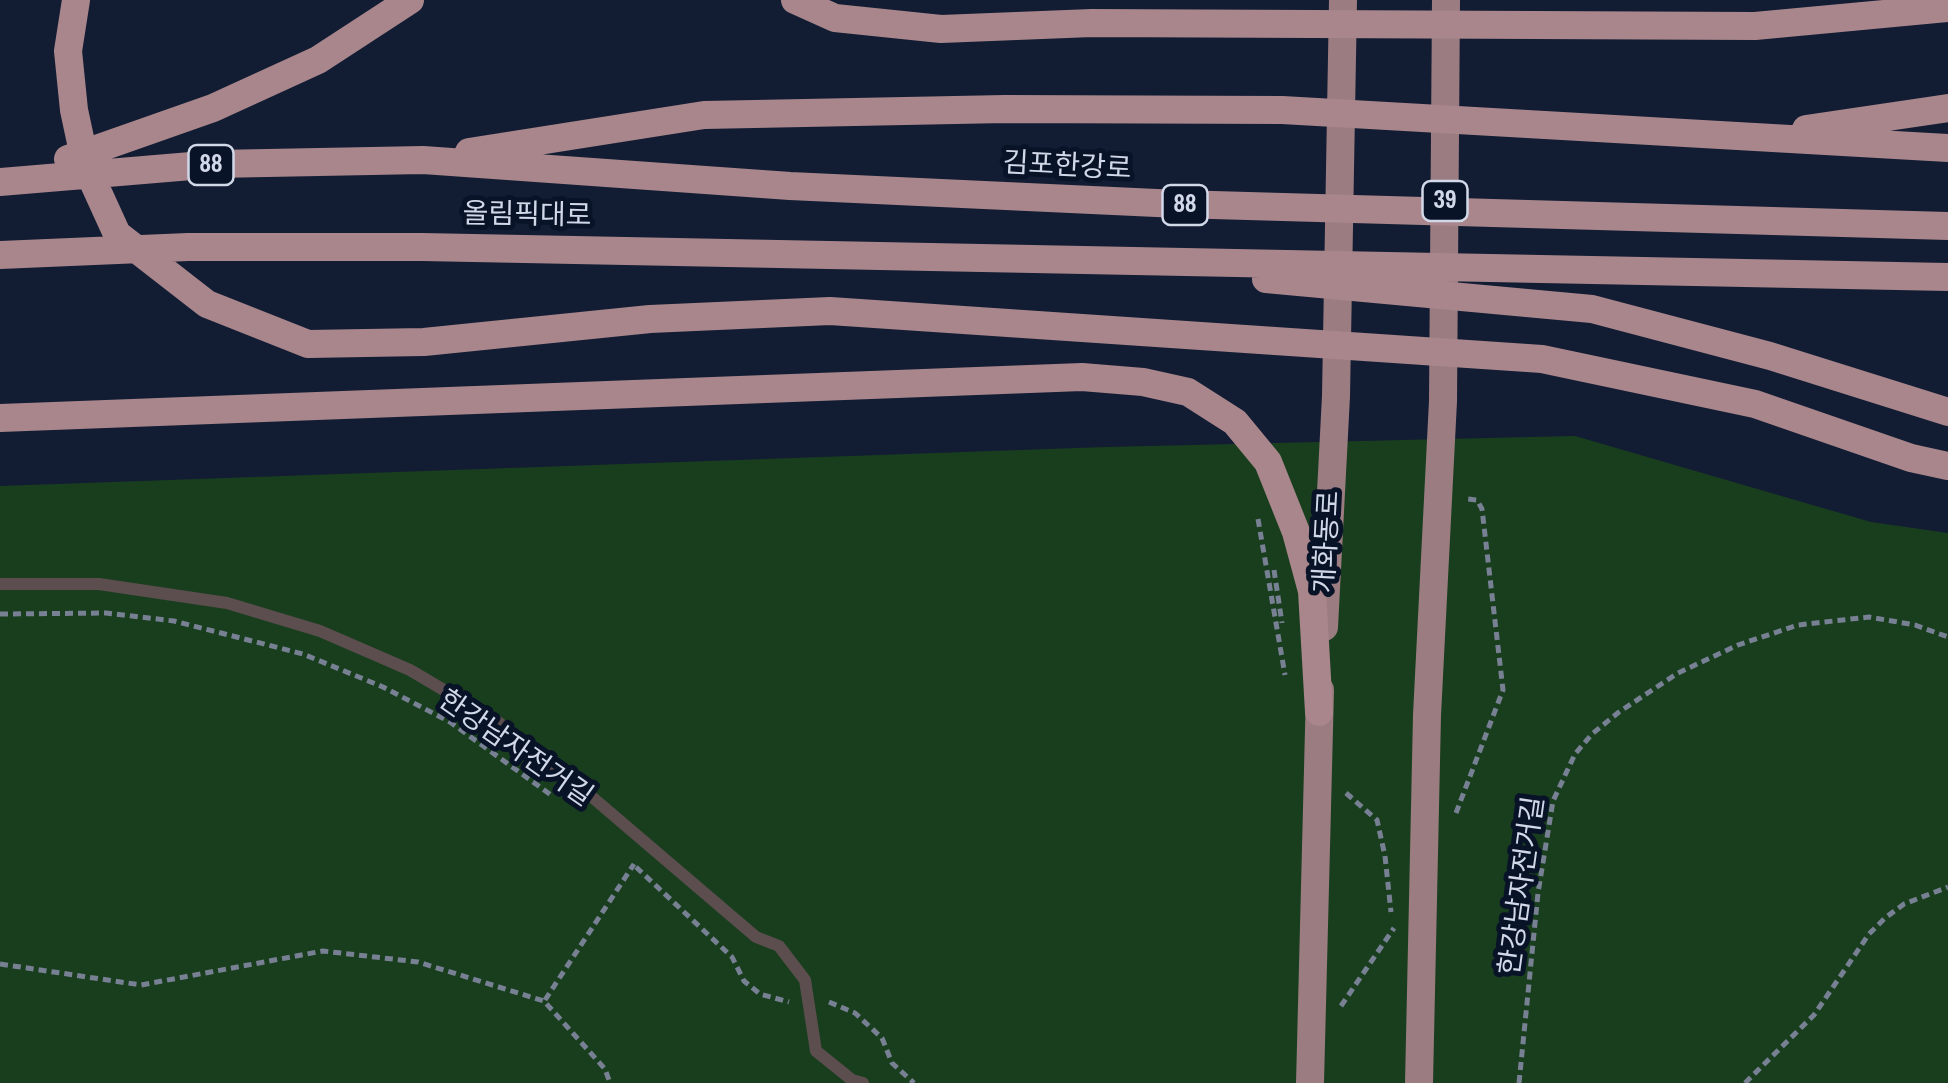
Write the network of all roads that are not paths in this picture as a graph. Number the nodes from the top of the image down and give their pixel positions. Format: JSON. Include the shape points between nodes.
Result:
{"nodes":[{"id":1,"x":76,"y":0,"type":"edge"},
{"id":2,"x":410,"y":0,"type":"edge"},
{"id":3,"x":794,"y":0,"type":"edge"},
{"id":4,"x":1343,"y":0,"type":"edge"},
{"id":5,"x":1446,"y":0,"type":"edge"},
{"id":6,"x":1948,"y":8,"type":"edge"},
{"id":7,"x":1948,"y":108,"type":"edge"},
{"id":8,"x":1742,"y":138,"type":"junction"},
{"id":9,"x":1948,"y":148,"type":"edge"},
{"id":10,"x":424,"y":160,"type":"junction"},
{"id":11,"x":0,"y":182,"type":"edge"},
{"id":12,"x":1948,"y":226,"type":"edge"},
{"id":13,"x":0,"y":256,"type":"edge"},
{"id":14,"x":1052,"y":258,"type":"junction"},
{"id":15,"x":1948,"y":278,"type":"edge"},
{"id":16,"x":1948,"y":412,"type":"edge"},
{"id":17,"x":0,"y":418,"type":"edge"},
{"id":18,"x":1948,"y":466,"type":"edge"},
{"id":19,"x":0,"y":584,"type":"edge"},
{"id":20,"x":1319,"y":712,"type":"junction"},
{"id":21,"x":862,"y":1083,"type":"edge"},
{"id":22,"x":1310,"y":1083,"type":"edge"},
{"id":23,"x":1419,"y":1083,"type":"edge"}],
"edges":[{"from":1,"to":18,"type":"highway","via":[[68,51],[74,110],[86,166],[116,234],[207,304],[308,344],[424,342],[650,319],[830,311],[1542,359],[1755,404]]},
{"from":2,"to":11,"type":"highway","via":[[318,60],[213,108]]},
{"from":3,"to":6,"type":"highway","via":[[834,18],[941,29],[1755,26]]},
{"from":4,"to":20,"type":"main road","name":"개화동로","via":[[1336,396]]},
{"from":5,"to":23,"type":"main road","number":"39","via":[[1443,401]]},
{"from":7,"to":8,"type":"highway"},
{"from":8,"to":9,"type":"highway"},
{"from":8,"to":10,"type":"highway","via":[[1282,110],[968,110],[704,115]]},
{"from":10,"to":11,"type":"highway","number":"88","via":[[215,164]]},
{"from":10,"to":12,"type":"highway","name":"김포한강로","number":"88","via":[[1159,204]]},
{"from":13,"to":14,"type":"highway","name":"올림픽대로","number":"88","via":[[422,247]]},
{"from":14,"to":15,"type":"highway","number":"88"},
{"from":14,"to":16,"type":"highway","number":"88","via":[[1592,309]]},
{"from":17,"to":20,"type":"highway","via":[[1082,377],[1188,392],[1235,422],[1268,462],[1312,590]]},
{"from":19,"to":21,"type":"lane","via":[[99,584],[227,603],[320,631],[410,670],[498,722],[731,918],[778,946],[804,980],[816,1051]]},
{"from":20,"to":22,"type":"main road","name":"개화동로"}]}
